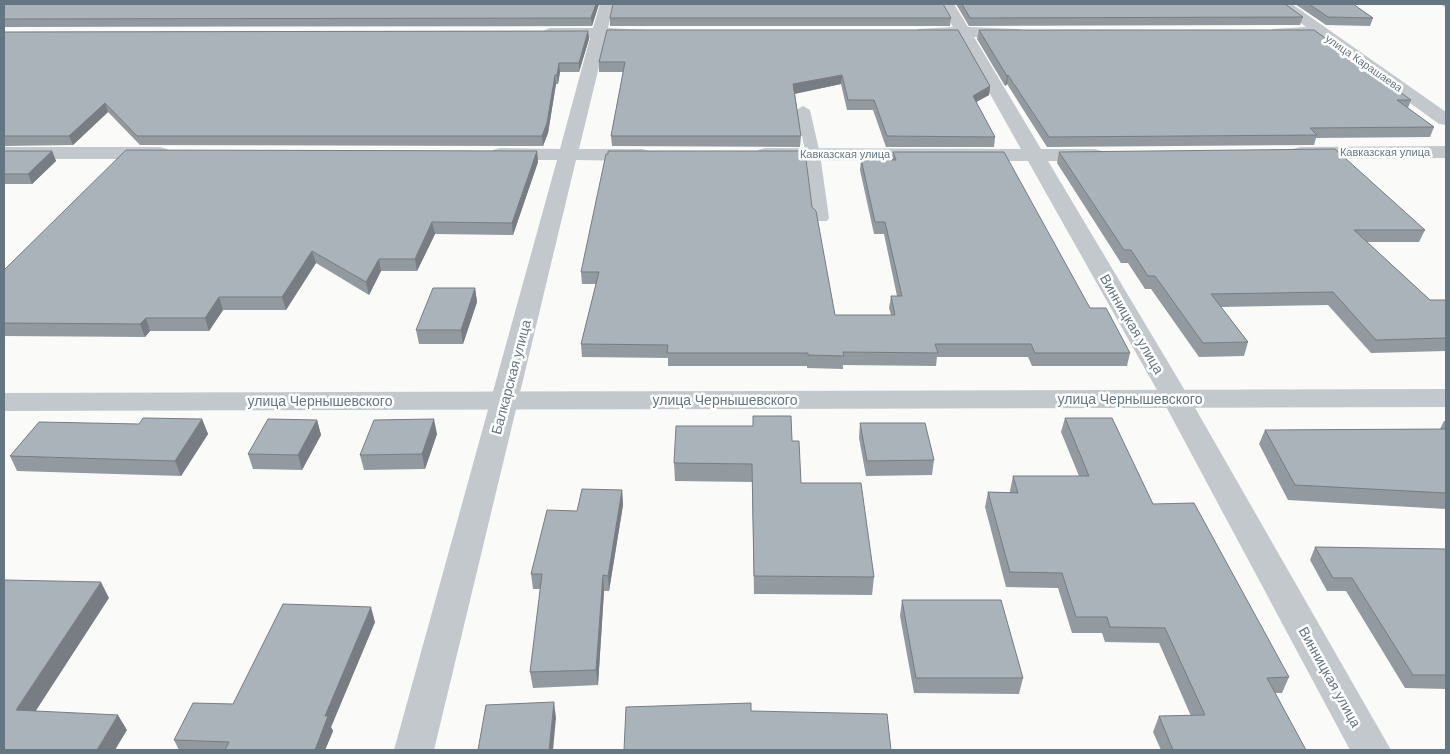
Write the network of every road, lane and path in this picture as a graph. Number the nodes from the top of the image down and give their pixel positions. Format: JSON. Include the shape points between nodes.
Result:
{"nodes":[{"id":1,"x":607,"y":4,"type":"edge"},
{"id":2,"x":947,"y":4,"type":"edge"},
{"id":3,"x":1283,"y":4,"type":"edge"},
{"id":4,"x":658,"y":32,"type":"edge"},
{"id":5,"x":905,"y":32,"type":"edge"},
{"id":6,"x":965,"y":32,"type":"junction"},
{"id":7,"x":1034,"y":32,"type":"edge"},
{"id":8,"x":1260,"y":32,"type":"edge"},
{"id":9,"x":1320,"y":32,"type":"junction"},
{"id":10,"x":540,"y":33,"type":"edge"},
{"id":11,"x":599,"y":33,"type":"junction"},
{"id":12,"x":803,"y":110,"type":"dead end"},
{"id":13,"x":1446,"y":120,"type":"edge"},
{"id":14,"x":1446,"y":152,"type":"edge"},
{"id":15,"x":4,"y":153,"type":"edge"},
{"id":16,"x":1279,"y":153,"type":"edge"},
{"id":17,"x":182,"y":154,"type":"edge"},
{"id":18,"x":479,"y":154,"type":"edge"},
{"id":19,"x":568,"y":154,"type":"junction"},
{"id":20,"x":745,"y":154,"type":"edge"},
{"id":21,"x":813,"y":154,"type":"junction"},
{"id":22,"x":658,"y":155,"type":"edge"},
{"id":23,"x":1034,"y":155,"type":"junction"},
{"id":24,"x":1112,"y":155,"type":"edge"},
{"id":25,"x":821,"y":218,"type":"dead end"},
{"id":26,"x":1446,"y":398,"type":"edge"},
{"id":27,"x":1176,"y":399,"type":"junction"},
{"id":28,"x":505,"y":401,"type":"junction"},
{"id":29,"x":4,"y":402,"type":"edge"},
{"id":30,"x":414,"y":750,"type":"edge"},
{"id":31,"x":1372,"y":750,"type":"edge"}],
"edges":[{"from":1,"to":11,"type":"street","name":"Балкарская улица"},
{"from":2,"to":6,"type":"street","name":"Винницкая улица"},
{"from":3,"to":9,"type":"street","name":"улица Карашаева"},
{"from":4,"to":11,"type":"street"},
{"from":5,"to":6,"type":"street"},
{"from":6,"to":7,"type":"street"},
{"from":6,"to":23,"type":"street","name":"Винницкая улица"},
{"from":8,"to":9,"type":"street"},
{"from":9,"to":13,"type":"street","name":"улица Карашаева"},
{"from":10,"to":11,"type":"street"},
{"from":11,"to":19,"type":"street","name":"Балкарская улица"},
{"from":12,"to":21,"type":"lane"},
{"from":14,"to":16,"type":"street","name":"Кавказская улица"},
{"from":15,"to":17,"type":"street"},
{"from":18,"to":19,"type":"street"},
{"from":19,"to":22,"type":"street"},
{"from":19,"to":28,"type":"street","name":"Балкарская улица"},
{"from":20,"to":21,"type":"street","name":"Кавказская улица"},
{"from":21,"to":23,"type":"street","name":"Кавказская улица"},
{"from":21,"to":25,"type":"lane"},
{"from":23,"to":24,"type":"street","name":"Кавказская улица"},
{"from":23,"to":27,"type":"street","name":"Винницкая улица"},
{"from":26,"to":27,"type":"street","name":"улица Чернышевского"},
{"from":27,"to":28,"type":"street","name":"улица Чернышевского"},
{"from":27,"to":31,"type":"street","name":"Винницкая улица"},
{"from":28,"to":29,"type":"street","name":"улица Чернышевского"},
{"from":28,"to":30,"type":"street","name":"Балкарская улица"}]}
